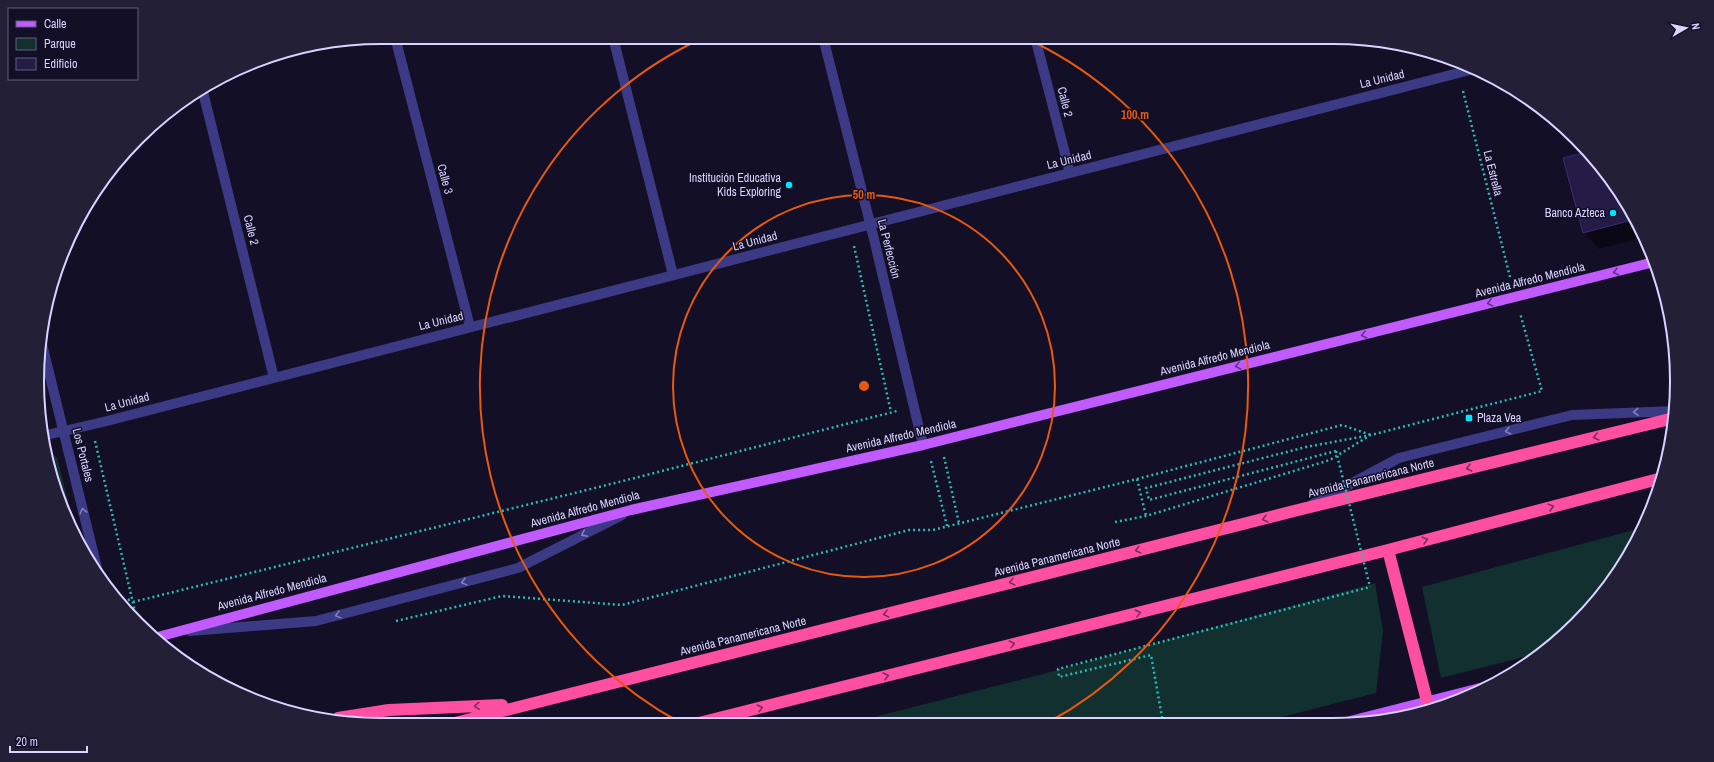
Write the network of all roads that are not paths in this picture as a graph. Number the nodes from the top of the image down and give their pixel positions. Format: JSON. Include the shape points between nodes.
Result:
{"nodes":[{"id":1,"x":397,"y":44,"type":"edge"},
{"id":2,"x":615,"y":44,"type":"edge"},
{"id":3,"x":825,"y":44,"type":"edge"},
{"id":4,"x":1037,"y":44,"type":"edge"},
{"id":5,"x":1465,"y":71,"type":"edge"},
{"id":6,"x":204,"y":95,"type":"edge"},
{"id":7,"x":1070,"y":173,"type":"junction"},
{"id":8,"x":870,"y":224,"type":"junction"},
{"id":9,"x":1648,"y":263,"type":"edge"},
{"id":10,"x":673,"y":275,"type":"junction"},
{"id":11,"x":470,"y":327,"type":"junction"},
{"id":12,"x":45,"y":357,"type":"edge"},
{"id":13,"x":274,"y":378,"type":"junction"},
{"id":14,"x":1668,"y":411,"type":"edge"},
{"id":15,"x":1667,"y":420,"type":"edge"},
{"id":16,"x":63,"y":432,"type":"junction"},
{"id":17,"x":48,"y":435,"type":"edge"},
{"id":18,"x":925,"y":444,"type":"junction"},
{"id":19,"x":1655,"y":480,"type":"edge"},
{"id":20,"x":1302,"y":509,"type":"junction"},
{"id":21,"x":631,"y":510,"type":"junction"},
{"id":22,"x":1388,"y":550,"type":"junction"},
{"id":23,"x":95,"y":558,"type":"edge"},
{"id":24,"x":170,"y":633,"type":"junction"},
{"id":25,"x":161,"y":636,"type":"edge"},
{"id":26,"x":530,"y":704,"type":"junction"},
{"id":27,"x":1426,"y":705,"type":"edge"},
{"id":28,"x":1382,"y":714,"type":"edge"},
{"id":29,"x":350,"y":716,"type":"edge"},
{"id":30,"x":475,"y":718,"type":"edge"},
{"id":31,"x":719,"y":718,"type":"edge"}],
"edges":[{"from":1,"to":11,"type":"street","name":"Calle 3"},
{"from":2,"to":10,"type":"street"},
{"from":3,"to":8,"type":"street","name":"La Perfección"},
{"from":4,"to":7,"type":"street","name":"Calle 2"},
{"from":5,"to":7,"type":"street","name":"La Unidad"},
{"from":6,"to":13,"type":"street","name":"Calle 2"},
{"from":7,"to":8,"type":"street","name":"La Unidad"},
{"from":8,"to":10,"type":"street","name":"La Unidad"},
{"from":8,"to":18,"type":"street","name":"La Perfección"},
{"from":9,"to":18,"type":"main road","name":"Avenida Alfredo Mendiola","one_way":true},
{"from":10,"to":11,"type":"street","name":"La Unidad"},
{"from":11,"to":13,"type":"street","name":"La Unidad"},
{"from":12,"to":16,"type":"street","name":"Los Portales"},
{"from":13,"to":16,"type":"street","name":"La Unidad"},
{"from":14,"to":20,"type":"street","one_way":true,"via":[[1572,415],[1399,458]]},
{"from":15,"to":20,"type":"highway","name":"Avenida Panamericana Norte","one_way":true},
{"from":16,"to":17,"type":"street","name":"La Unidad"},
{"from":23,"to":16,"type":"street","name":"Los Portales","one_way":true},
{"from":18,"to":21,"type":"main road","name":"Avenida Alfredo Mendiola"},
{"from":22,"to":19,"type":"highway","one_way":true},
{"from":20,"to":26,"type":"highway","name":"Avenida Panamericana Norte","one_way":true},
{"from":21,"to":24,"type":"main road","name":"Avenida Alfredo Mendiola"},
{"from":21,"to":24,"type":"street","one_way":true,"via":[[518,568],[316,621]]},
{"from":22,"to":27,"type":"highway"},
{"from":31,"to":22,"type":"highway","one_way":true},
{"from":24,"to":25,"type":"main road","name":"Avenida Alfredo Mendiola"},
{"from":26,"to":29,"type":"highway","one_way":true,"via":[[389,710]]},
{"from":26,"to":30,"type":"highway","name":"Avenida Panamericana Norte"},
{"from":27,"to":28,"type":"main road"}]}
